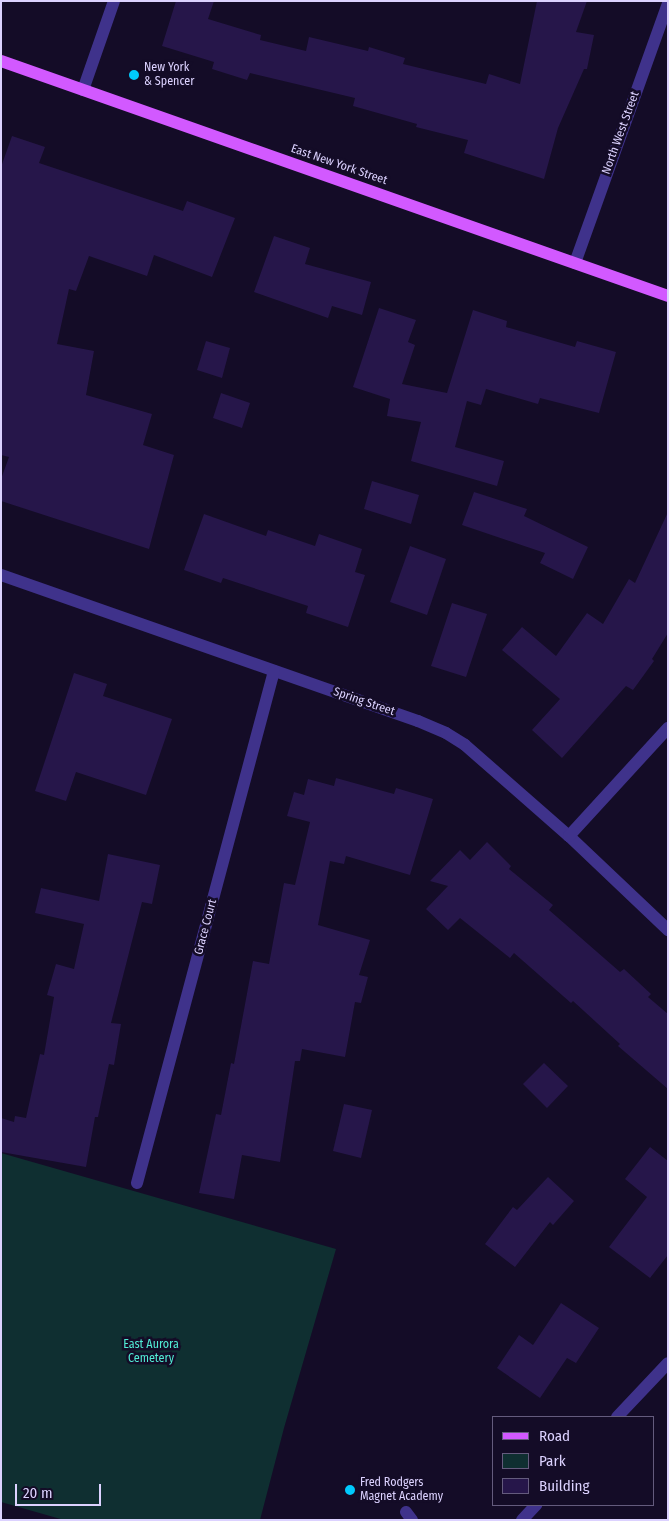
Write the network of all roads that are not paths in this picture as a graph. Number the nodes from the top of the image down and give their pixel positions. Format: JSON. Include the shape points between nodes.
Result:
{"nodes":[{"id":1,"x":114,"y":1,"type":"edge"},
{"id":2,"x":668,"y":3,"type":"edge"},
{"id":3,"x":1,"y":61,"type":"edge"},
{"id":4,"x":82,"y":90,"type":"junction"},
{"id":5,"x":575,"y":263,"type":"junction"},
{"id":6,"x":668,"y":296,"type":"edge"},
{"id":7,"x":1,"y":576,"type":"edge"},
{"id":8,"x":274,"y":671,"type":"junction"},
{"id":9,"x":668,"y":728,"type":"edge"},
{"id":10,"x":569,"y":836,"type":"junction"},
{"id":11,"x":668,"y":930,"type":"edge"},
{"id":12,"x":137,"y":1183,"type":"dead end"},
{"id":13,"x":668,"y":1363,"type":"edge"},
{"id":14,"x":619,"y":1416,"type":"edge"},
{"id":15,"x":535,"y":1506,"type":"edge"},
{"id":16,"x":522,"y":1520,"type":"edge"}],
"edges":[{"from":1,"to":4,"type":"street"},
{"from":2,"to":5,"type":"street","name":"North West Street"},
{"from":3,"to":4,"type":"main road","name":"East New York Street"},
{"from":4,"to":5,"type":"main road","name":"East New York Street"},
{"from":5,"to":6,"type":"main road","name":"East New York Street"},
{"from":7,"to":8,"type":"street","name":"Spring Street"},
{"from":8,"to":10,"type":"street","name":"Spring Street","via":[[446,733],[465,745]]},
{"from":8,"to":12,"type":"street","name":"Grace Court"},
{"from":9,"to":10,"type":"street"},
{"from":10,"to":11,"type":"street","name":"Spring Street"},
{"from":13,"to":14,"type":"street"},
{"from":15,"to":16,"type":"street"}]}
